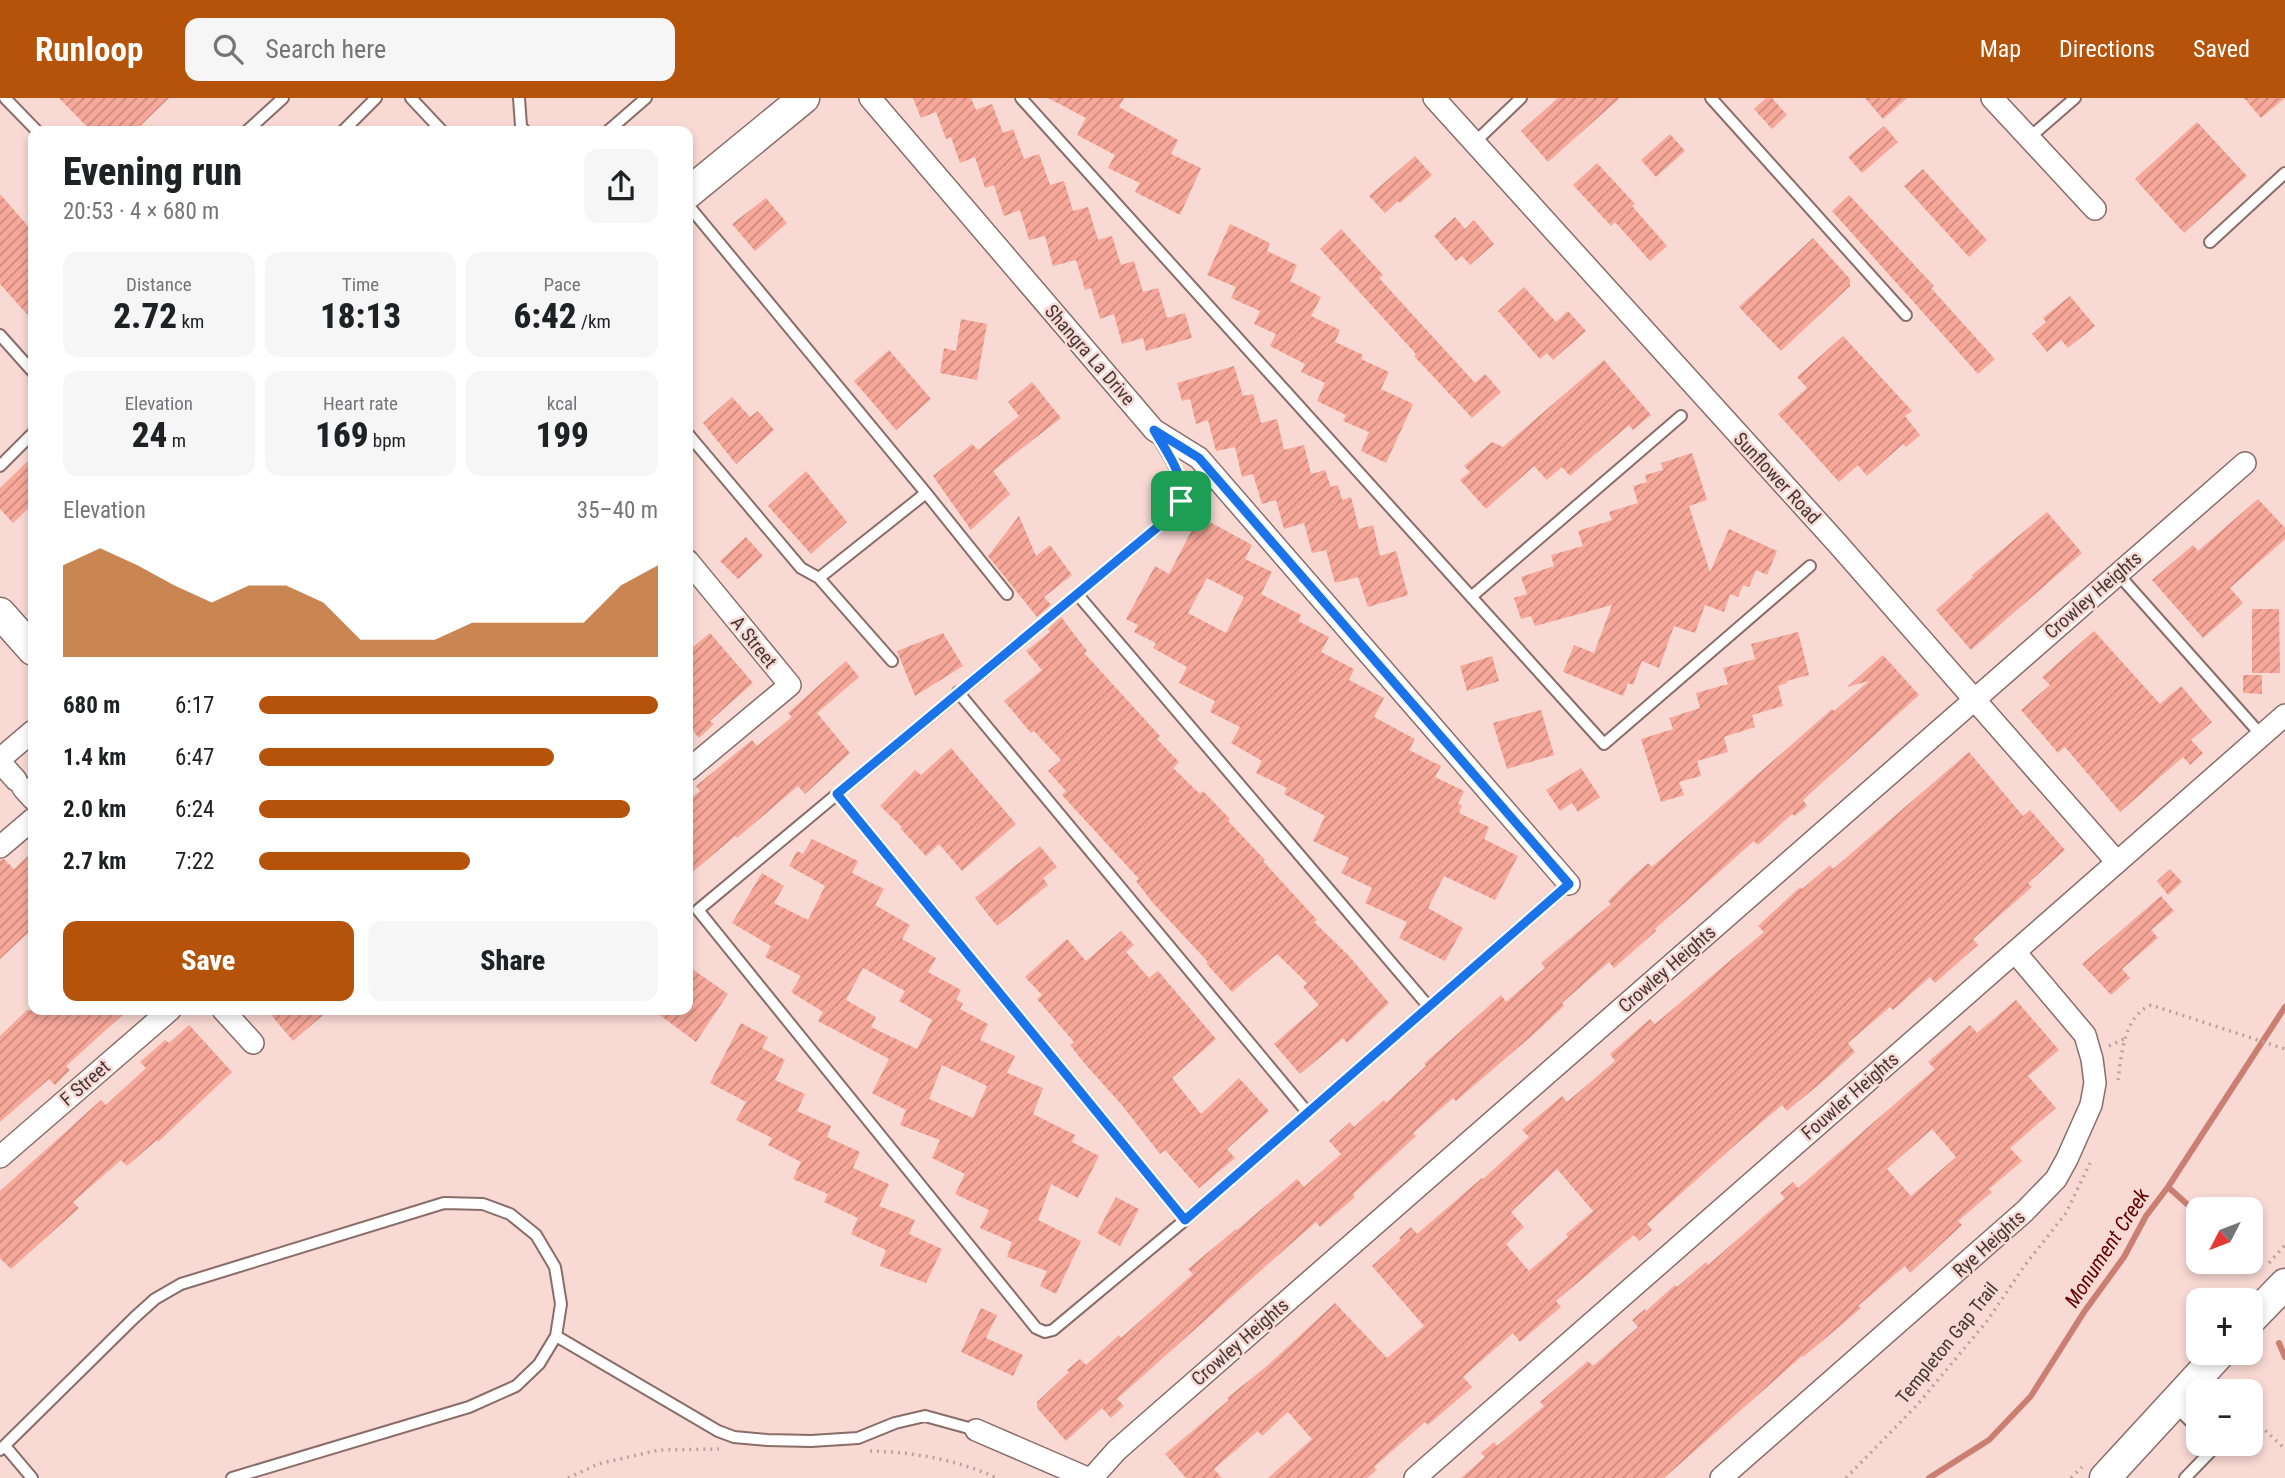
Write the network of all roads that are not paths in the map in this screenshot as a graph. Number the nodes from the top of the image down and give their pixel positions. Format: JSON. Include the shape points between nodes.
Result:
{"nodes":[{"id":1,"x":5,"y":98,"type":"edge"},
{"id":2,"x":283,"y":98,"type":"edge"},
{"id":3,"x":376,"y":98,"type":"edge"},
{"id":4,"x":411,"y":98,"type":"edge"},
{"id":5,"x":519,"y":98,"type":"edge"},
{"id":6,"x":646,"y":98,"type":"edge"},
{"id":7,"x":804,"y":98,"type":"edge"},
{"id":8,"x":870,"y":98,"type":"edge"},
{"id":9,"x":1021,"y":98,"type":"edge"},
{"id":10,"x":1434,"y":98,"type":"edge"},
{"id":11,"x":1521,"y":98,"type":"edge"},
{"id":12,"x":1711,"y":98,"type":"edge"},
{"id":13,"x":1992,"y":98,"type":"edge"},
{"id":14,"x":2075,"y":98,"type":"edge"},
{"id":15,"x":32,"y":126,"type":"edge"},
{"id":16,"x":252,"y":126,"type":"edge"},
{"id":17,"x":347,"y":126,"type":"edge"},
{"id":18,"x":437,"y":126,"type":"edge"},
{"id":19,"x":521,"y":126,"type":"edge"},
{"id":20,"x":614,"y":126,"type":"edge"},
{"id":21,"x":2029,"y":138,"type":"junction"},
{"id":22,"x":1474,"y":143,"type":"junction"},
{"id":23,"x":2285,"y":173,"type":"edge"},
{"id":24,"x":693,"y":189,"type":"edge"},
{"id":25,"x":2095,"y":209,"type":"dead end"},
{"id":26,"x":693,"y":211,"type":"edge"},
{"id":27,"x":2210,"y":242,"type":"dead end"},
{"id":28,"x":1906,"y":315,"type":"dead end"},
{"id":29,"x":0,"y":335,"type":"edge"},
{"id":30,"x":28,"y":366,"type":"edge"},
{"id":31,"x":1681,"y":416,"type":"dead end"},
{"id":32,"x":1154,"y":430,"type":"junction"},
{"id":33,"x":28,"y":438,"type":"edge"},
{"id":34,"x":693,"y":440,"type":"edge"},
{"id":35,"x":2245,"y":463,"type":"dead end"},
{"id":36,"x":0,"y":466,"type":"edge"},
{"id":37,"x":926,"y":493,"type":"junction"},
{"id":38,"x":1810,"y":566,"type":"dead end"},
{"id":39,"x":693,"y":567,"type":"edge"},
{"id":40,"x":2118,"y":574,"type":"junction"},
{"id":41,"x":820,"y":578,"type":"junction"},
{"id":42,"x":1007,"y":594,"type":"dead end"},
{"id":43,"x":1078,"y":595,"type":"junction"},
{"id":44,"x":1471,"y":597,"type":"junction"},
{"id":45,"x":0,"y":613,"type":"edge"},
{"id":46,"x":28,"y":644,"type":"edge"},
{"id":47,"x":892,"y":661,"type":"dead end"},
{"id":48,"x":958,"y":692,"type":"junction"},
{"id":49,"x":1974,"y":700,"type":"junction"},
{"id":50,"x":2285,"y":715,"type":"edge"},
{"id":51,"x":28,"y":735,"type":"edge"},
{"id":52,"x":2262,"y":736,"type":"junction"},
{"id":53,"x":0,"y":760,"type":"edge"},
{"id":54,"x":693,"y":766,"type":"edge"},
{"id":55,"x":24,"y":789,"type":"edge"},
{"id":56,"x":837,"y":794,"type":"junction"},
{"id":57,"x":28,"y":823,"type":"edge"},
{"id":58,"x":0,"y":847,"type":"edge"},
{"id":59,"x":2117,"y":862,"type":"junction"},
{"id":60,"x":1569,"y":884,"type":"joint"},
{"id":61,"x":2014,"y":952,"type":"junction"},
{"id":62,"x":1429,"y":1007,"type":"junction"},
{"id":63,"x":164,"y":1015,"type":"edge"},
{"id":64,"x":228,"y":1015,"type":"edge"},
{"id":65,"x":254,"y":1043,"type":"dead end"},
{"id":66,"x":1307,"y":1112,"type":"junction"},
{"id":67,"x":0,"y":1157,"type":"edge"},
{"id":68,"x":1185,"y":1220,"type":"junction"},
{"id":69,"x":2285,"y":1284,"type":"edge"},
{"id":70,"x":2263,"y":1307,"type":"edge"},
{"id":71,"x":556,"y":1336,"type":"junction"},
{"id":72,"x":2209,"y":1365,"type":"edge"},
{"id":73,"x":2174,"y":1404,"type":"junction"},
{"id":74,"x":2186,"y":1416,"type":"edge"},
{"id":75,"x":976,"y":1430,"type":"joint"},
{"id":76,"x":2,"y":1448,"type":"edge"},
{"id":77,"x":2207,"y":1456,"type":"edge"},
{"id":78,"x":32,"y":1478,"type":"edge"},
{"id":79,"x":232,"y":1478,"type":"edge"},
{"id":80,"x":1090,"y":1478,"type":"edge"},
{"id":81,"x":1415,"y":1478,"type":"edge"},
{"id":82,"x":1721,"y":1478,"type":"edge"},
{"id":83,"x":2105,"y":1478,"type":"edge"},
{"id":84,"x":2185,"y":1478,"type":"edge"}],
"edges":[{"from":1,"to":15,"type":"lane"},
{"from":2,"to":16,"type":"lane"},
{"from":3,"to":17,"type":"lane"},
{"from":4,"to":18,"type":"lane"},
{"from":5,"to":19,"type":"lane"},
{"from":6,"to":20,"type":"lane"},
{"from":7,"to":24,"type":"street"},
{"from":8,"to":32,"type":"street","name":"Shangra La Drive"},
{"from":9,"to":44,"type":"lane"},
{"from":10,"to":22,"type":"street","name":"Sunflower Road"},
{"from":11,"to":22,"type":"lane"},
{"from":12,"to":28,"type":"lane"},
{"from":13,"to":21,"type":"street"},
{"from":14,"to":21,"type":"lane"},
{"from":21,"to":25,"type":"street"},
{"from":22,"to":49,"type":"street","name":"Sunflower Road"},
{"from":23,"to":27,"type":"lane"},
{"from":26,"to":37,"type":"lane"},
{"from":29,"to":30,"type":"lane"},
{"from":31,"to":44,"type":"lane"},
{"from":32,"to":43,"type":"lane","via":[[1182,487],[1181,501],[1172,515]]},
{"from":32,"to":60,"type":"street","name":"Shangra La Drive","via":[[1199,458]]},
{"from":33,"to":36,"type":"lane"},
{"from":34,"to":41,"type":"lane","via":[[801,568]]},
{"from":35,"to":40,"type":"street","name":"Crowley Heights"},
{"from":37,"to":41,"type":"lane"},
{"from":37,"to":42,"type":"lane"},
{"from":38,"to":44,"type":"lane","via":[[1604,744]]},
{"from":39,"to":54,"type":"street","name":"A Street","via":[[790,685]]},
{"from":40,"to":49,"type":"street","name":"Crowley Heights"},
{"from":40,"to":52,"type":"lane"},
{"from":41,"to":47,"type":"lane"},
{"from":43,"to":48,"type":"lane"},
{"from":43,"to":62,"type":"lane"},
{"from":45,"to":46,"type":"street"},
{"from":48,"to":56,"type":"lane"},
{"from":48,"to":66,"type":"lane"},
{"from":49,"to":59,"type":"street","name":"Sunflower Road"},
{"from":49,"to":80,"type":"street","name":"Crowley Heights"},
{"from":50,"to":52,"type":"street","name":"Fouwler Heights"},
{"from":51,"to":53,"type":"street"},
{"from":52,"to":59,"type":"street","name":"Fouwler Heights"},
{"from":53,"to":55,"type":"street"},
{"from":56,"to":68,"type":"lane"},
{"from":56,"to":68,"type":"lane","via":[[698,910],[1036,1328],[1053,1330]]},
{"from":57,"to":58,"type":"street"},
{"from":59,"to":61,"type":"street","name":"Fouwler Heights"},
{"from":60,"to":62,"type":"lane"},
{"from":61,"to":81,"type":"street","name":"Fouwler Heights"},
{"from":61,"to":82,"type":"street","name":"Rye Heights","via":[[2084,1035],[2092,1059],[2095,1083],[2091,1105],[2056,1179],[1936,1291]]},
{"from":62,"to":66,"type":"lane"},
{"from":63,"to":67,"type":"street","name":"F Street"},
{"from":64,"to":65,"type":"street"},
{"from":66,"to":68,"type":"lane"},
{"from":69,"to":70,"type":"street"},
{"from":71,"to":75,"type":"lane","via":[[734,1437],[858,1438],[925,1416]]},
{"from":71,"to":76,"type":"lane","via":[[561,1304],[555,1267],[536,1235],[510,1213],[483,1204],[444,1203],[181,1284],[155,1298]]},
{"from":71,"to":79,"type":"lane","via":[[539,1364],[516,1386],[469,1407]]},
{"from":72,"to":73,"type":"street"},
{"from":73,"to":74,"type":"lane"},
{"from":73,"to":83,"type":"street"},
{"from":75,"to":80,"type":"street"},
{"from":76,"to":78,"type":"lane"},
{"from":77,"to":84,"type":"lane"}]}
